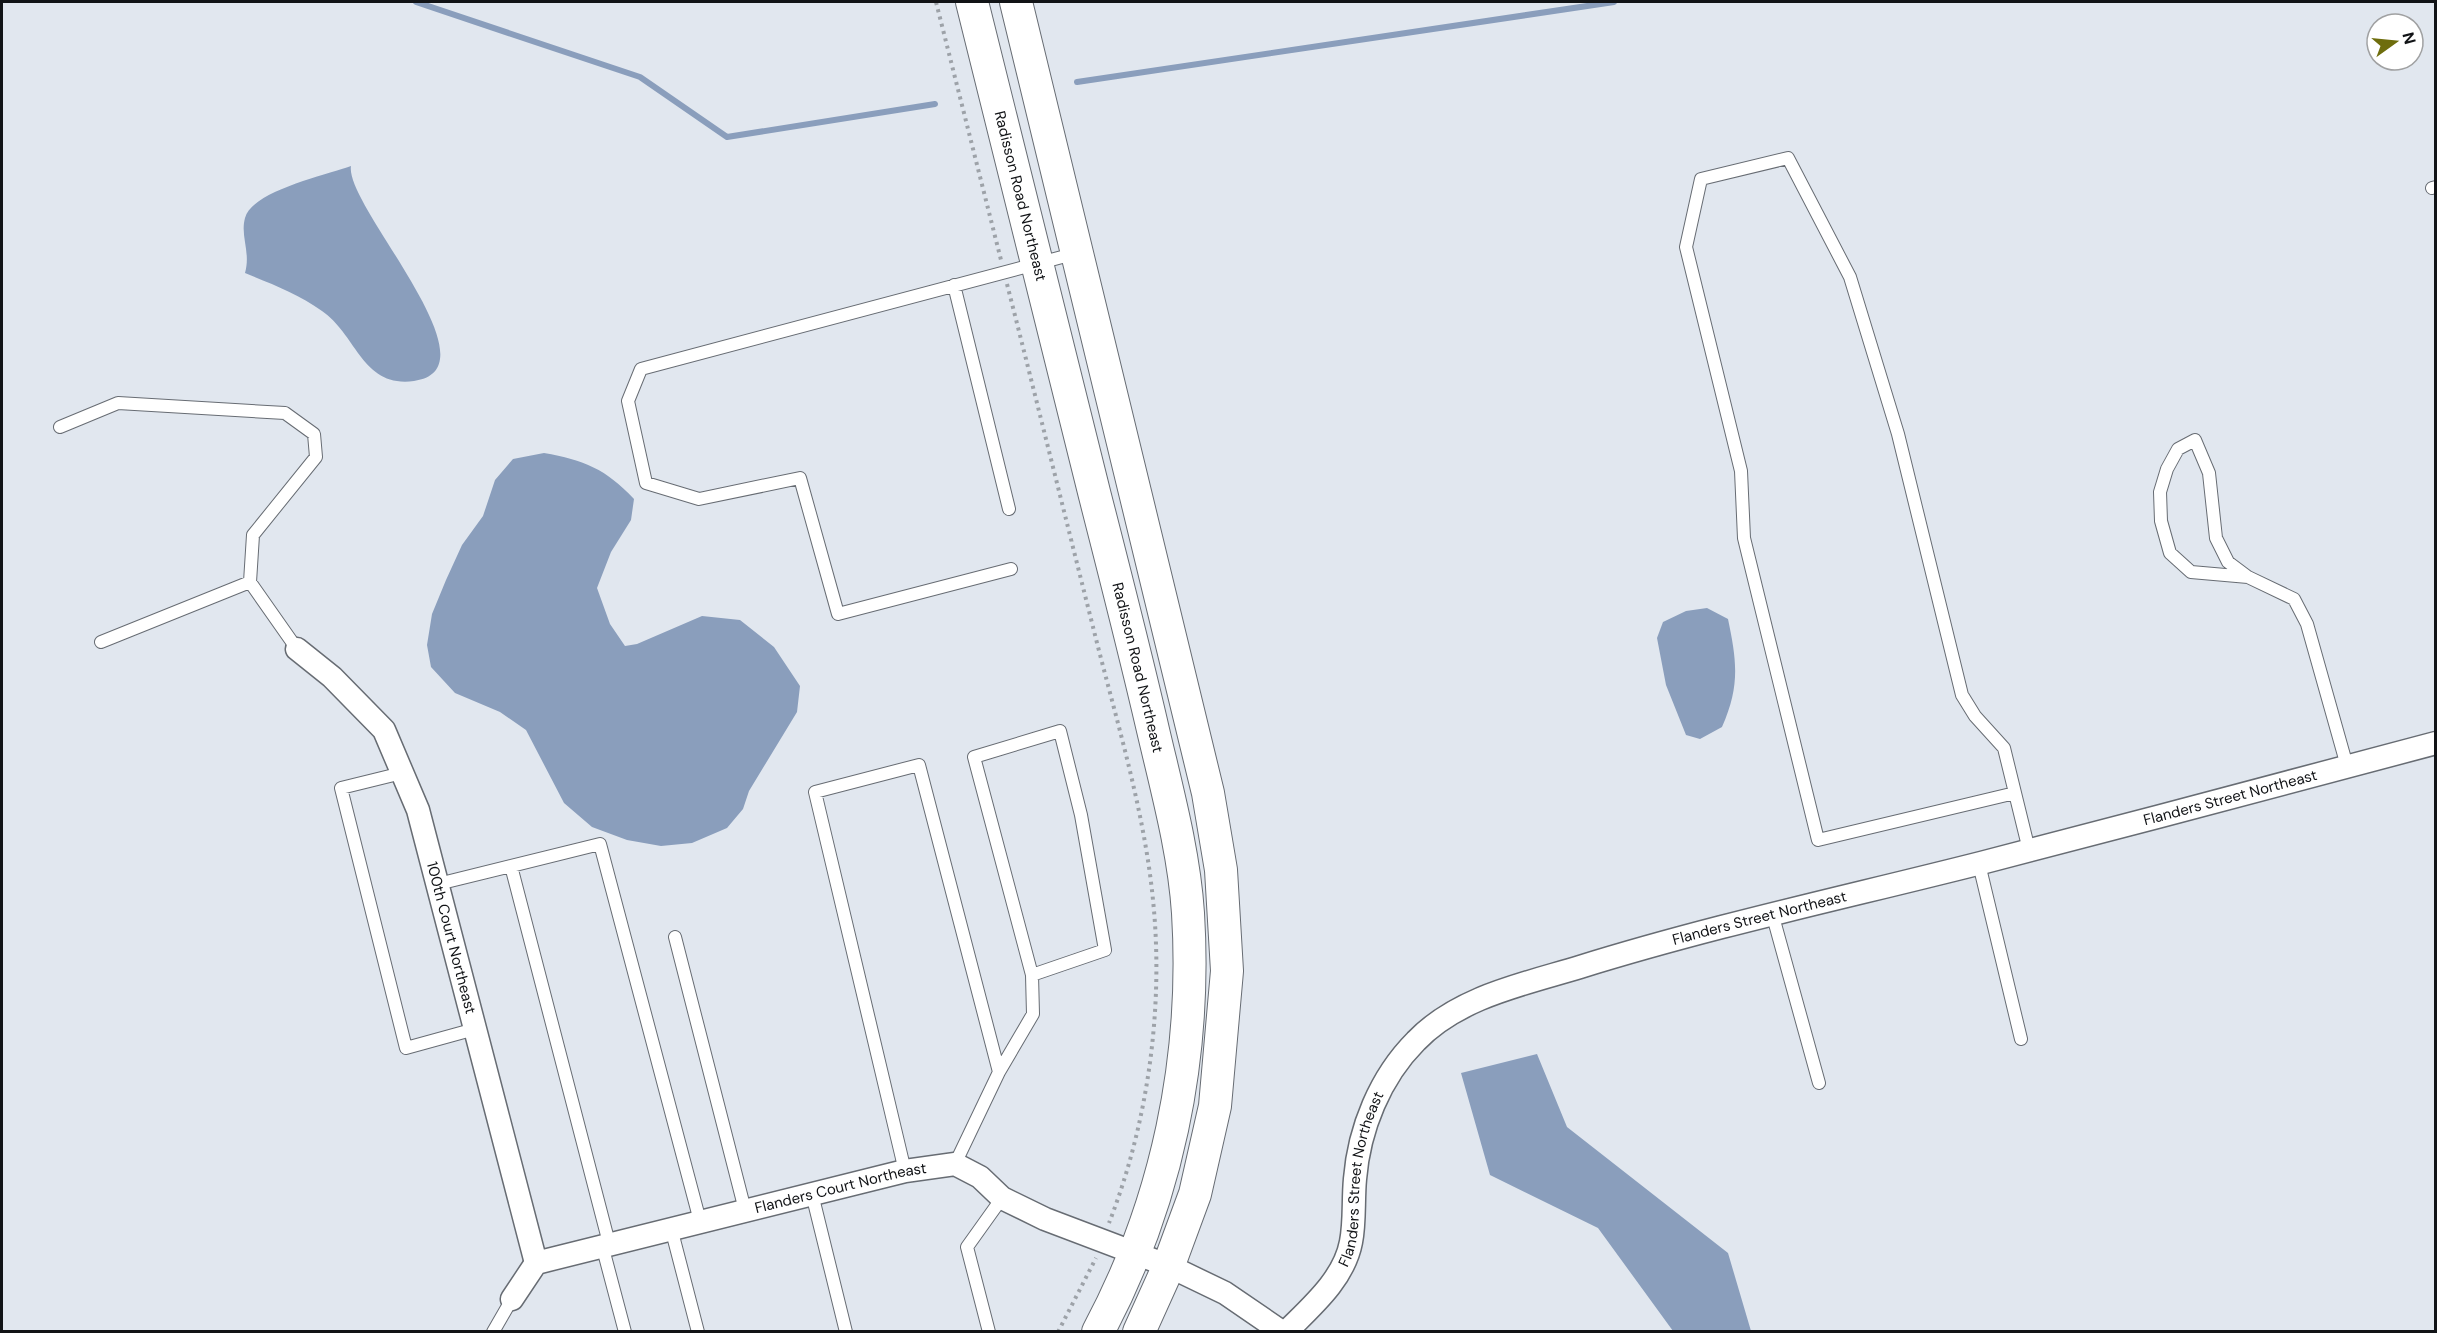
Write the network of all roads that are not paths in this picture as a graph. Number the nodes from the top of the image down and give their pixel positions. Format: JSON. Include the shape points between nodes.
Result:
{"nodes":[{"id":1,"x":972,"y":2,"type":"edge"},
{"id":2,"x":1016,"y":2,"type":"edge"},
{"id":3,"x":1078,"y":252,"type":"junction"},
{"id":4,"x":1036,"y":263,"type":"junction"},
{"id":5,"x":954,"y":285,"type":"junction"},
{"id":6,"x":60,"y":427,"type":"dead end"},
{"id":7,"x":1009,"y":509,"type":"dead end"},
{"id":8,"x":1011,"y":569,"type":"dead end"},
{"id":9,"x":2248,"y":578,"type":"junction"},
{"id":10,"x":250,"y":582,"type":"junction"},
{"id":11,"x":101,"y":642,"type":"dead end"},
{"id":12,"x":297,"y":649,"type":"joint"},
{"id":13,"x":2436,"y":743,"type":"edge"},
{"id":14,"x":2347,"y":766,"type":"junction"},
{"id":15,"x":402,"y":773,"type":"junction"},
{"id":16,"x":2015,"y":793,"type":"junction"},
{"id":17,"x":2029,"y":850,"type":"junction"},
{"id":18,"x":1979,"y":864,"type":"junction"},
{"id":19,"x":511,"y":866,"type":"junction"},
{"id":20,"x":438,"y":884,"type":"junction"},
{"id":21,"x":1772,"y":913,"type":"junction"},
{"id":22,"x":675,"y":937,"type":"dead end"},
{"id":23,"x":1032,"y":975,"type":"junction"},
{"id":24,"x":475,"y":1029,"type":"junction"},
{"id":25,"x":2021,"y":1039,"type":"dead end"},
{"id":26,"x":999,"y":1072,"type":"junction"},
{"id":27,"x":1819,"y":1083,"type":"dead end"},
{"id":28,"x":955,"y":1164,"type":"junction"},
{"id":29,"x":905,"y":1171,"type":"junction"},
{"id":30,"x":812,"y":1194,"type":"junction"},
{"id":31,"x":1002,"y":1198,"type":"junction"},
{"id":32,"x":745,"y":1210,"type":"junction"},
{"id":33,"x":700,"y":1221,"type":"junction"},
{"id":34,"x":671,"y":1228,"type":"junction"},
{"id":35,"x":606,"y":1244,"type":"junction"},
{"id":36,"x":1133,"y":1253,"type":"junction"},
{"id":37,"x":536,"y":1263,"type":"junction"},
{"id":38,"x":1168,"y":1266,"type":"junction"},
{"id":39,"x":512,"y":1299,"type":"joint"},
{"id":40,"x":493,"y":1332,"type":"edge"},
{"id":41,"x":625,"y":1332,"type":"edge"},
{"id":42,"x":698,"y":1332,"type":"edge"},
{"id":43,"x":846,"y":1332,"type":"edge"},
{"id":44,"x":989,"y":1332,"type":"edge"},
{"id":45,"x":1098,"y":1332,"type":"edge"},
{"id":46,"x":1139,"y":1332,"type":"edge"},
{"id":47,"x":1284,"y":1332,"type":"edge"}],
"edges":[{"from":1,"to":4,"type":"main road","name":"Radisson Road Northeast"},
{"from":2,"to":3,"type":"main road"},
{"from":3,"to":4,"type":"lane"},
{"from":3,"to":38,"type":"main road","via":[[1208,793],[1221,870],[1227,971],[1215,1106],[1195,1194]]},
{"from":4,"to":5,"type":"lane"},
{"from":4,"to":36,"type":"main road","name":"Radisson Road Northeast","via":[[1162,769],[1188,910],[1187,1038],[1178,1107],[1162,1174]]},
{"from":5,"to":7,"type":"lane"},
{"from":5,"to":8,"type":"lane","via":[[641,369],[628,401],[646,483],[699,499],[800,478],[837,614]]},
{"from":6,"to":10,"type":"lane","via":[[118,403],[285,413],[314,434],[316,457],[254,535]]},
{"from":9,"to":9,"type":"lane","via":[[2228,562],[2216,538],[2209,473],[2195,440],[2178,449],[2160,492],[2161,521],[2170,553],[2191,572]]},
{"from":9,"to":14,"type":"lane","via":[[2294,599],[2307,624]]},
{"from":10,"to":11,"type":"lane"},
{"from":10,"to":12,"type":"lane"},
{"from":12,"to":15,"type":"street","name":"100th Court Northeast","via":[[332,677],[384,730]]},
{"from":13,"to":14,"type":"street","name":"Flanders Street Northeast"},
{"from":14,"to":17,"type":"street","name":"Flanders Street Northeast"},
{"from":15,"to":20,"type":"street","name":"100th Court Northeast","via":[[418,810]]},
{"from":15,"to":24,"type":"lane","via":[[341,788],[406,1048]]},
{"from":16,"to":16,"type":"lane","via":[[2004,748],[1962,695],[1898,434],[1850,277],[1788,158],[1701,179],[1686,247],[1741,471],[1744,538],[1818,840]]},
{"from":16,"to":17,"type":"lane"},
{"from":17,"to":18,"type":"street","name":"Flanders Street Northeast"},
{"from":18,"to":21,"type":"street","name":"Flanders Street Northeast"},
{"from":18,"to":25,"type":"lane"},
{"from":19,"to":20,"type":"lane"},
{"from":19,"to":33,"type":"lane","via":[[600,844]]},
{"from":19,"to":35,"type":"lane"},
{"from":20,"to":24,"type":"street","name":"100th Court Northeast"},
{"from":21,"to":27,"type":"lane"},
{"from":21,"to":47,"type":"street","name":"Flanders Street Northeast","via":[[1677,937],[1491,994],[1436,1022],[1387,1076],[1370,1114],[1355,1174],[1351,1244],[1338,1275],[1319,1300]]},
{"from":22,"to":32,"type":"lane"},
{"from":23,"to":23,"type":"lane","via":[[1106,950],[1081,815],[1059,731],[974,757]]},
{"from":23,"to":26,"type":"lane","via":[[1033,1014]]},
{"from":24,"to":37,"type":"street","name":"100th Court Northeast"},
{"from":26,"to":28,"type":"lane"},
{"from":26,"to":29,"type":"lane","via":[[919,765],[815,792]]},
{"from":28,"to":29,"type":"street","name":"Flanders Court Northeast"},
{"from":28,"to":31,"type":"street","via":[[980,1177]]},
{"from":29,"to":30,"type":"street","name":"Flanders Court Northeast"},
{"from":30,"to":32,"type":"street","name":"Flanders Court Northeast"},
{"from":30,"to":43,"type":"lane"},
{"from":31,"to":36,"type":"street"},
{"from":31,"to":44,"type":"lane","via":[[967,1247]]},
{"from":32,"to":33,"type":"street","name":"Flanders Court Northeast"},
{"from":33,"to":34,"type":"street","name":"Flanders Court Northeast"},
{"from":34,"to":35,"type":"street","name":"Flanders Court Northeast"},
{"from":34,"to":42,"type":"lane"},
{"from":35,"to":37,"type":"street","name":"Flanders Court Northeast"},
{"from":35,"to":41,"type":"lane"},
{"from":36,"to":38,"type":"street"},
{"from":36,"to":45,"type":"main road","name":"Radisson Road Northeast"},
{"from":37,"to":39,"type":"street"},
{"from":38,"to":46,"type":"main road"},
{"from":38,"to":47,"type":"street","via":[[1225,1293]]},
{"from":39,"to":40,"type":"lane"}]}
